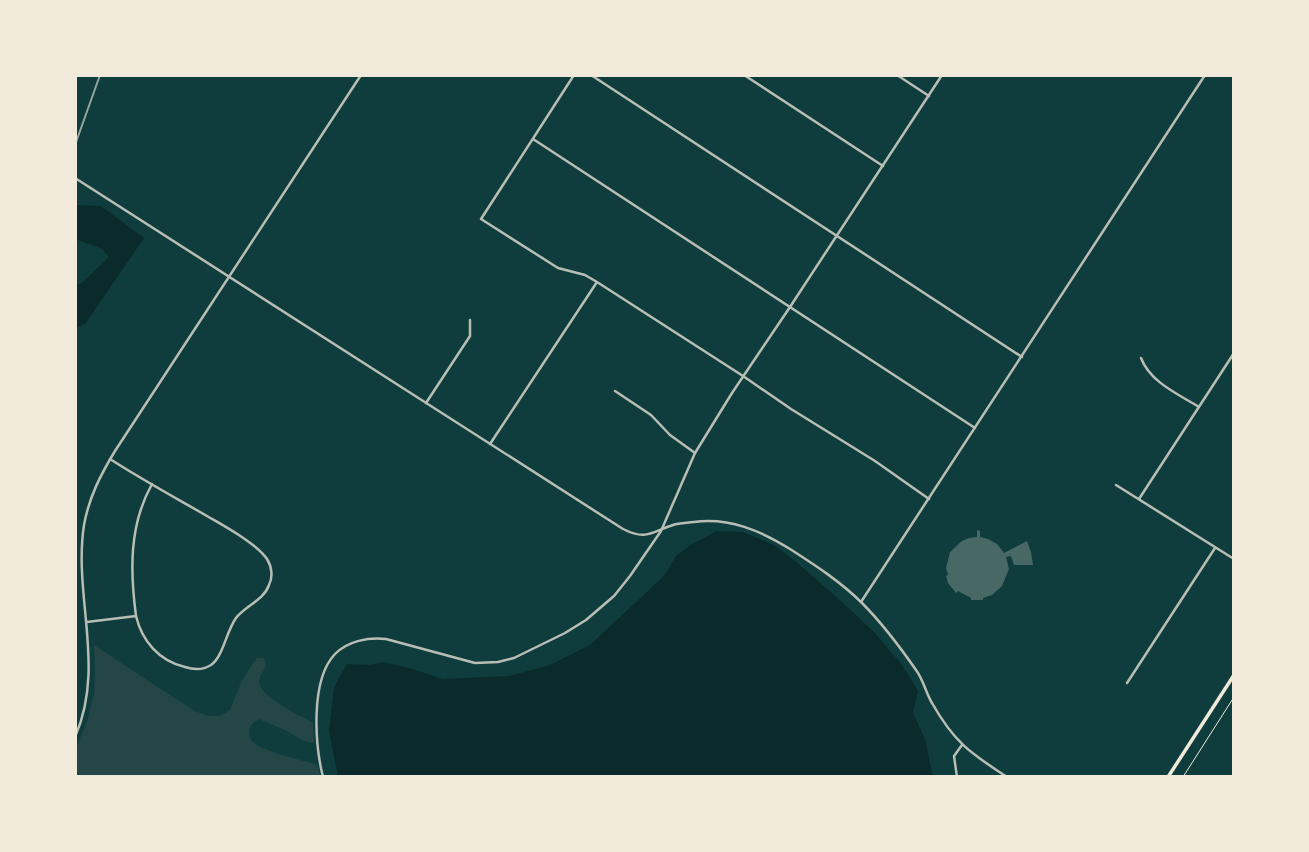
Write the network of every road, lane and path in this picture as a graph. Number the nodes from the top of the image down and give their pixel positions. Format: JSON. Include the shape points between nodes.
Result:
{"nodes":[{"id":1,"x":361,"y":75,"type":"edge"},
{"id":2,"x":574,"y":75,"type":"edge"},
{"id":3,"x":591,"y":75,"type":"edge"},
{"id":4,"x":744,"y":75,"type":"edge"},
{"id":5,"x":897,"y":75,"type":"edge"},
{"id":6,"x":942,"y":75,"type":"edge"},
{"id":7,"x":1205,"y":75,"type":"edge"},
{"id":8,"x":929,"y":96,"type":"junction"},
{"id":9,"x":533,"y":139,"type":"junction"},
{"id":10,"x":883,"y":166,"type":"junction"},
{"id":11,"x":75,"y":178,"type":"edge"},
{"id":12,"x":837,"y":236,"type":"junction"},
{"id":13,"x":229,"y":276,"type":"junction"},
{"id":14,"x":597,"y":282,"type":"junction"},
{"id":15,"x":790,"y":307,"type":"junction"},
{"id":16,"x":470,"y":320,"type":"dead end"},
{"id":17,"x":1234,"y":354,"type":"edge"},
{"id":18,"x":1021,"y":357,"type":"junction"},
{"id":19,"x":1141,"y":358,"type":"dead end"},
{"id":20,"x":743,"y":376,"type":"junction"},
{"id":21,"x":615,"y":391,"type":"dead end"},
{"id":22,"x":426,"y":403,"type":"junction"},
{"id":23,"x":1199,"y":407,"type":"junction"},
{"id":24,"x":975,"y":428,"type":"junction"},
{"id":25,"x":490,"y":444,"type":"junction"},
{"id":26,"x":695,"y":453,"type":"junction"},
{"id":27,"x":110,"y":459,"type":"junction"},
{"id":28,"x":152,"y":484,"type":"junction"},
{"id":29,"x":1116,"y":485,"type":"dead end"},
{"id":30,"x":929,"y":499,"type":"junction"},
{"id":31,"x":1139,"y":499,"type":"junction"},
{"id":32,"x":661,"y":531,"type":"junction"},
{"id":33,"x":1215,"y":548,"type":"junction"},
{"id":34,"x":1234,"y":559,"type":"edge"},
{"id":35,"x":861,"y":602,"type":"junction"},
{"id":36,"x":136,"y":616,"type":"junction"},
{"id":37,"x":87,"y":622,"type":"junction"},
{"id":38,"x":1234,"y":675,"type":"edge"},
{"id":39,"x":1127,"y":683,"type":"dead end"},
{"id":40,"x":1234,"y":697,"type":"edge"},
{"id":41,"x":75,"y":737,"type":"edge"},
{"id":42,"x":961,"y":745,"type":"junction"},
{"id":43,"x":323,"y":777,"type":"edge"},
{"id":44,"x":957,"y":777,"type":"edge"},
{"id":45,"x":1007,"y":777,"type":"edge"},
{"id":46,"x":1168,"y":777,"type":"edge"},
{"id":47,"x":1183,"y":777,"type":"edge"}],
"edges":[{"from":1,"to":13,"type":"street"},
{"from":2,"to":9,"type":"street"},
{"from":3,"to":12,"type":"street"},
{"from":4,"to":10,"type":"street"},
{"from":5,"to":8,"type":"street"},
{"from":6,"to":8,"type":"street"},
{"from":7,"to":18,"type":"street"},
{"from":8,"to":10,"type":"street"},
{"from":9,"to":14,"type":"street","via":[[481,219],[558,268]]},
{"from":9,"to":15,"type":"street"},
{"from":10,"to":12,"type":"street"},
{"from":11,"to":13,"type":"street"},
{"from":12,"to":15,"type":"street"},
{"from":12,"to":18,"type":"street"},
{"from":13,"to":22,"type":"street"},
{"from":13,"to":27,"type":"street"},
{"from":14,"to":20,"type":"street"},
{"from":14,"to":25,"type":"street"},
{"from":15,"to":20,"type":"street"},
{"from":15,"to":24,"type":"street"},
{"from":16,"to":22,"type":"street","via":[[470,337]]},
{"from":17,"to":23,"type":"street"},
{"from":18,"to":24,"type":"street"},
{"from":19,"to":23,"type":"street","via":[[1154,378]]},
{"from":20,"to":26,"type":"street"},
{"from":20,"to":30,"type":"street"},
{"from":21,"to":26,"type":"street"},
{"from":22,"to":25,"type":"street"},
{"from":23,"to":31,"type":"street"},
{"from":24,"to":30,"type":"street"},
{"from":25,"to":32,"type":"street","via":[[623,529],[639,535]]},
{"from":26,"to":32,"type":"street"},
{"from":27,"to":28,"type":"street"},
{"from":27,"to":37,"type":"street","via":[[97,482],[84,525]]},
{"from":28,"to":36,"type":"street","via":[[133,543]]},
{"from":28,"to":36,"type":"street","via":[[245,540],[266,558],[271,577],[265,593],[232,624],[217,659],[202,668],[181,666],[161,656],[146,641]]},
{"from":29,"to":31,"type":"street"},
{"from":30,"to":35,"type":"street"},
{"from":31,"to":33,"type":"street"},
{"from":32,"to":35,"type":"street","via":[[695,521],[743,526],[790,549]]},
{"from":32,"to":43,"type":"street","via":[[614,596],[586,620],[514,658],[475,663],[374,638],[342,648],[330,660],[318,702],[317,749]]},
{"from":33,"to":34,"type":"street"},
{"from":33,"to":39,"type":"street"},
{"from":35,"to":42,"type":"street","via":[[918,672],[943,723]]},
{"from":36,"to":37,"type":"street"},
{"from":37,"to":41,"type":"street","via":[[89,686]]},
{"from":38,"to":46,"type":"main road"},
{"from":40,"to":47,"type":"path"},
{"from":42,"to":44,"type":"street","via":[[954,756]]},
{"from":42,"to":45,"type":"street"}]}
